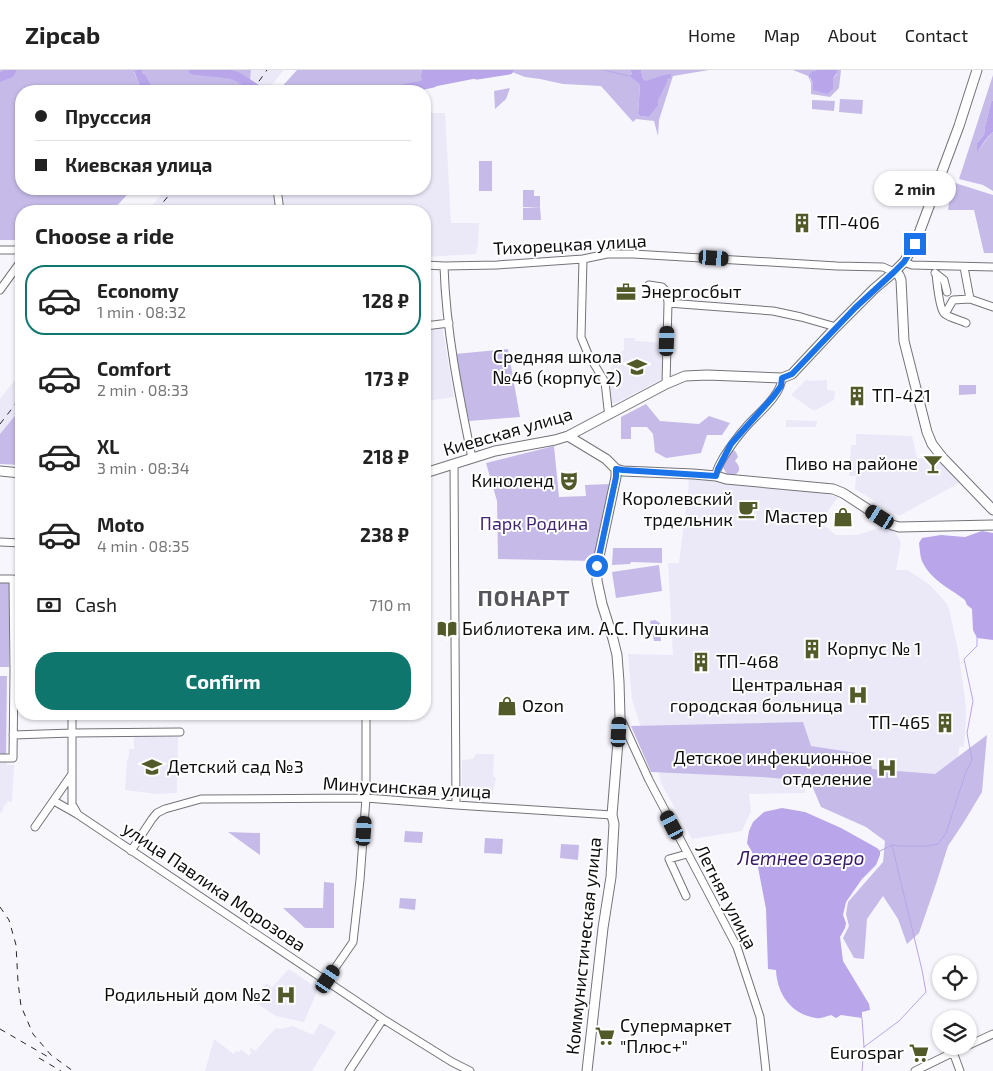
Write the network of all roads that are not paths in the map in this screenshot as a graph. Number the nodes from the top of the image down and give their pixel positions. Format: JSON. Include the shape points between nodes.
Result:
{"nodes":[{"id":1,"x":977,"y":70,"type":"edge"},
{"id":2,"x":0,"y":250,"type":"edge"},
{"id":3,"x":15,"y":250,"type":"edge"},
{"id":4,"x":583,"y":259,"type":"junction"},
{"id":5,"x":904,"y":262,"type":"junction"},
{"id":6,"x":431,"y":265,"type":"edge"},
{"id":7,"x":444,"y":266,"type":"junction"},
{"id":8,"x":933,"y":266,"type":"junction"},
{"id":9,"x":964,"y":267,"type":"junction"},
{"id":10,"x":993,"y":267,"type":"edge"},
{"id":11,"x":15,"y":269,"type":"edge"},
{"id":12,"x":894,"y":272,"type":"junction"},
{"id":13,"x":936,"y":274,"type":"junction"},
{"id":14,"x":649,"y":286,"type":"dead end"},
{"id":15,"x":0,"y":290,"type":"edge"},
{"id":16,"x":947,"y":292,"type":"dead end"},
{"id":17,"x":970,"y":299,"type":"junction"},
{"id":18,"x":668,"y":303,"type":"junction"},
{"id":19,"x":993,"y":307,"type":"edge"},
{"id":20,"x":945,"y":314,"type":"junction"},
{"id":21,"x":449,"y":323,"type":"junction"},
{"id":22,"x":966,"y":323,"type":"dead end"},
{"id":23,"x":431,"y":325,"type":"edge"},
{"id":24,"x":836,"y":327,"type":"junction"},
{"id":25,"x":782,"y":378,"type":"junction"},
{"id":26,"x":666,"y":384,"type":"junction"},
{"id":27,"x":610,"y":414,"type":"junction"},
{"id":28,"x":568,"y":436,"type":"junction"},
{"id":29,"x":472,"y":458,"type":"junction"},
{"id":30,"x":454,"y":464,"type":"junction"},
{"id":31,"x":616,"y":469,"type":"junction"},
{"id":32,"x":431,"y":470,"type":"edge"},
{"id":33,"x":0,"y":471,"type":"edge"},
{"id":34,"x":15,"y":472,"type":"edge"},
{"id":35,"x":716,"y":476,"type":"junction"},
{"id":36,"x":993,"y":510,"type":"edge"},
{"id":37,"x":993,"y":525,"type":"edge"},
{"id":38,"x":0,"y":542,"type":"edge"},
{"id":39,"x":15,"y":543,"type":"edge"},
{"id":40,"x":0,"y":579,"type":"edge"},
{"id":41,"x":15,"y":612,"type":"edge"},
{"id":42,"x":15,"y":706,"type":"edge"},
{"id":43,"x":620,"y":717,"type":"junction"},
{"id":44,"x":72,"y":720,"type":"edge"},
{"id":45,"x":366,"y":720,"type":"edge"},
{"id":46,"x":180,"y":732,"type":"dead end"},
{"id":47,"x":72,"y":733,"type":"junction"},
{"id":48,"x":13,"y":735,"type":"junction"},
{"id":49,"x":0,"y":758,"type":"edge"},
{"id":50,"x":72,"y":774,"type":"junction"},
{"id":51,"x":366,"y":798,"type":"junction"},
{"id":52,"x":54,"y":801,"type":"junction"},
{"id":53,"x":456,"y":805,"type":"junction"},
{"id":54,"x":77,"y":814,"type":"junction"},
{"id":55,"x":612,"y":815,"type":"junction"},
{"id":56,"x":35,"y":827,"type":"dead end"},
{"id":57,"x":131,"y":851,"type":"junction"},
{"id":58,"x":687,"y":854,"type":"junction"},
{"id":59,"x":686,"y":896,"type":"dead end"},
{"id":60,"x":326,"y":981,"type":"junction"},
{"id":61,"x":383,"y":1019,"type":"junction"},
{"id":62,"x":993,"y":1034,"type":"edge"},
{"id":63,"x":977,"y":1041,"type":"edge"},
{"id":64,"x":947,"y":1055,"type":"edge"},
{"id":65,"x":954,"y":1055,"type":"edge"},
{"id":66,"x":349,"y":1071,"type":"edge"},
{"id":67,"x":470,"y":1071,"type":"edge"},
{"id":68,"x":586,"y":1071,"type":"edge"},
{"id":69,"x":766,"y":1071,"type":"edge"},
{"id":70,"x":916,"y":1071,"type":"edge"},
{"id":71,"x":960,"y":1071,"type":"edge"}],
"edges":[{"from":1,"to":5,"type":"main road","via":[[922,229]]},
{"from":2,"to":3,"type":"street"},
{"from":4,"to":7,"type":"street","name":"Тихорецкая улица"},
{"from":4,"to":12,"type":"street","name":"Тихорецкая улица","via":[[607,254],[633,254],[883,266]]},
{"from":4,"to":27,"type":"street","via":[[581,337],[604,382]]},
{"from":5,"to":8,"type":"street"},
{"from":5,"to":12,"type":"main road"},
{"from":6,"to":7,"type":"street","name":"Тихорецкая улица"},
{"from":7,"to":21,"type":"street"},
{"from":8,"to":9,"type":"street"},
{"from":8,"to":13,"type":"street"},
{"from":9,"to":10,"type":"street"},
{"from":9,"to":17,"type":"street"},
{"from":11,"to":15,"type":"street"},
{"from":12,"to":24,"type":"main road"},
{"from":12,"to":36,"type":"main road","via":[[901,280],[904,341],[926,432],[942,457]]},
{"from":13,"to":16,"type":"street","via":[[944,280]]},
{"from":13,"to":20,"type":"street"},
{"from":14,"to":18,"type":"street","via":[[662,287],[667,292]]},
{"from":17,"to":19,"type":"street"},
{"from":17,"to":20,"type":"street","via":[[953,300]]},
{"from":18,"to":24,"type":"street","via":[[773,311]]},
{"from":18,"to":26,"type":"street"},
{"from":20,"to":22,"type":"street"},
{"from":21,"to":23,"type":"street"},
{"from":21,"to":29,"type":"street"},
{"from":24,"to":25,"type":"main road","via":[[792,374]]},
{"from":25,"to":26,"type":"main road","name":"Киевская улица","via":[[707,375],[690,376]]},
{"from":25,"to":35,"type":"street","via":[[781,386],[773,397],[731,444]]},
{"from":26,"to":27,"type":"main road","name":"Киевская улица"},
{"from":27,"to":28,"type":"main road","name":"Киевская улица"},
{"from":28,"to":29,"type":"main road","name":"Киевская улица"},
{"from":28,"to":31,"type":"main road","via":[[606,459]]},
{"from":29,"to":30,"type":"main road","name":"Киевская улица"},
{"from":30,"to":32,"type":"main road","name":"Киевская улица"},
{"from":30,"to":53,"type":"street"},
{"from":31,"to":35,"type":"main road"},
{"from":31,"to":43,"type":"main road","name":"Коммунистическая улица","via":[[597,566],[597,581],[617,654]]},
{"from":33,"to":34,"type":"main road"},
{"from":35,"to":37,"type":"main road","via":[[833,489],[899,527]]},
{"from":38,"to":39,"type":"street"},
{"from":40,"to":41,"type":"street","via":[[13,579]]},
{"from":42,"to":48,"type":"street"},
{"from":43,"to":55,"type":"main road","name":"Коммунистическая улица"},
{"from":43,"to":58,"type":"street","name":"Летняя улица"},
{"from":44,"to":47,"type":"street"},
{"from":45,"to":51,"type":"street"},
{"from":46,"to":47,"type":"street"},
{"from":47,"to":48,"type":"street"},
{"from":47,"to":50,"type":"street"},
{"from":48,"to":49,"type":"street","via":[[13,758]]},
{"from":50,"to":52,"type":"street"},
{"from":50,"to":54,"type":"street","via":[[72,804]]},
{"from":51,"to":53,"type":"street","name":"Минусинская улица"},
{"from":51,"to":57,"type":"street","name":"Минусинская улица","via":[[197,800],[157,813]]},
{"from":51,"to":60,"type":"street","via":[[353,942]]},
{"from":52,"to":54,"type":"street","name":"улица Павлика Морозова"},
{"from":52,"to":56,"type":"street"},
{"from":53,"to":55,"type":"street","name":"Минусинская улица"},
{"from":54,"to":57,"type":"street","name":"улица Павлика Морозова"},
{"from":55,"to":68,"type":"main road","name":"Коммунистическая улица","via":[[611,877]]},
{"from":57,"to":60,"type":"street","name":"улица Павлика Морозова"},
{"from":58,"to":59,"type":"street","via":[[670,859]]},
{"from":58,"to":69,"type":"street","name":"Летняя улица","via":[[737,947],[760,1017]]},
{"from":60,"to":61,"type":"street","name":"улица Павлика Морозова"},
{"from":61,"to":66,"type":"street"},
{"from":61,"to":67,"type":"street","name":"улица Павлика Морозова"},
{"from":62,"to":63,"type":"street"},
{"from":64,"to":70,"type":"street"},
{"from":65,"to":71,"type":"street"}]}
